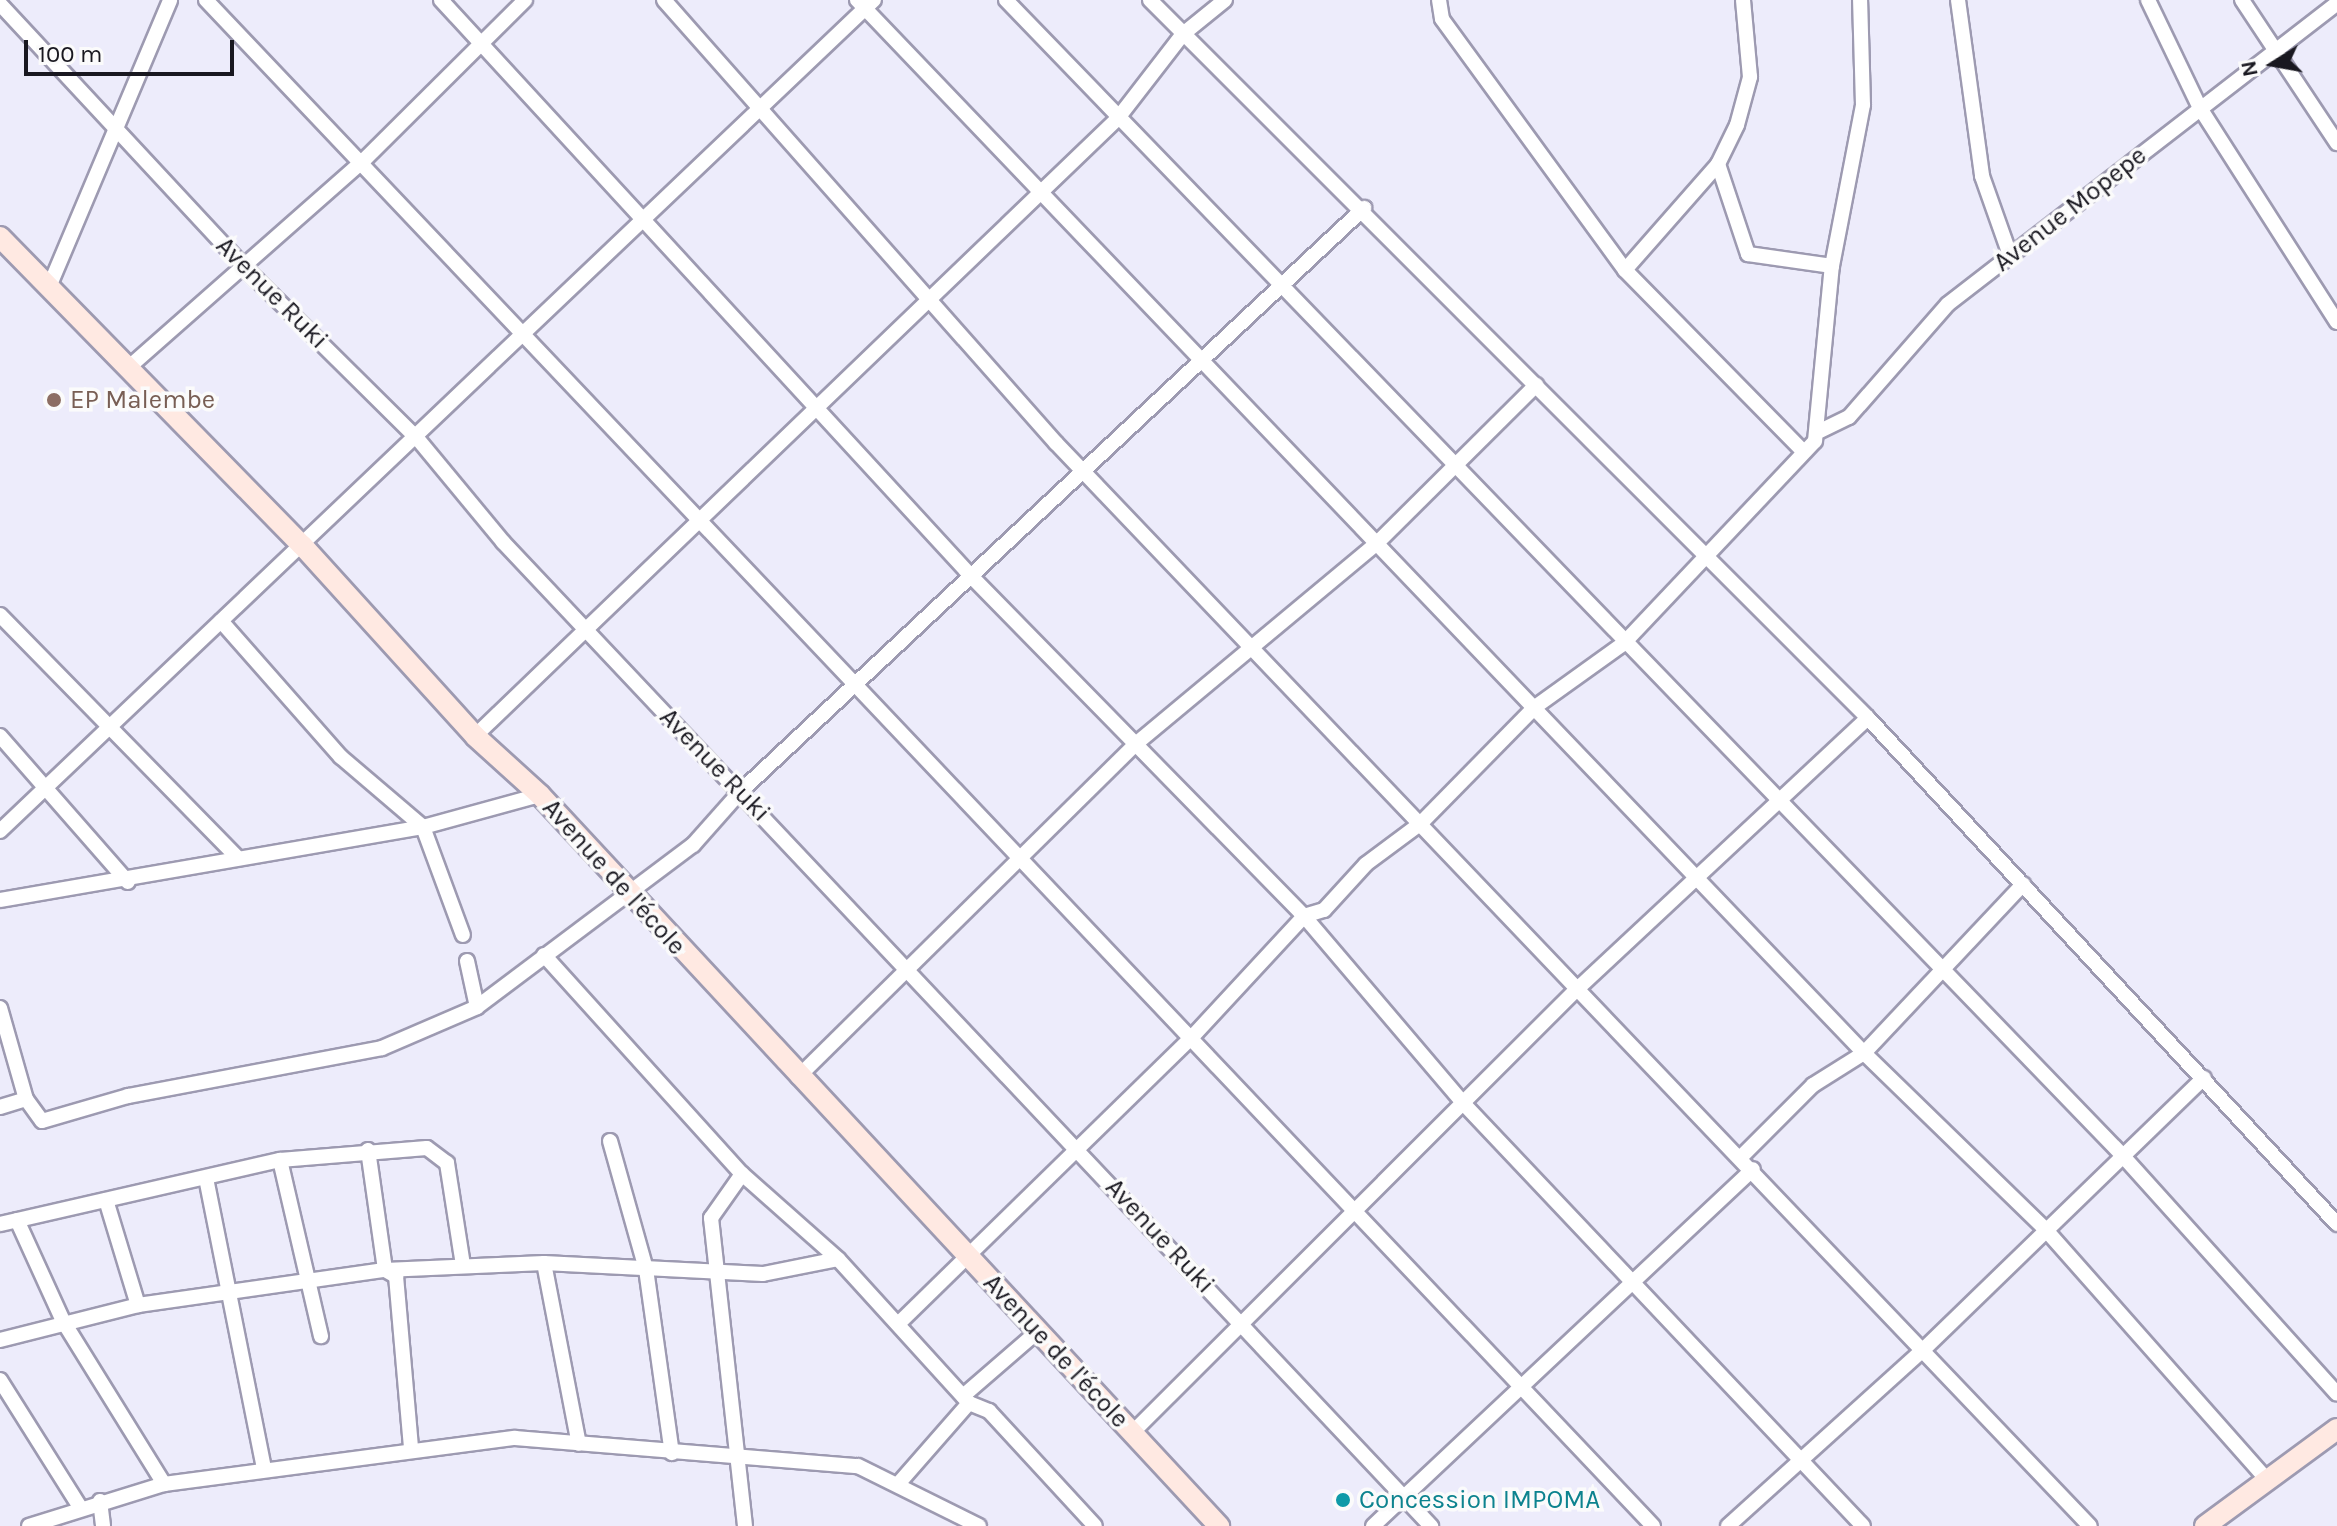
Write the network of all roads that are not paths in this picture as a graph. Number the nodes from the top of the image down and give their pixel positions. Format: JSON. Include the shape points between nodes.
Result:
{"nodes":[{"id":1,"x":170,"y":0,"type":"edge"},
{"id":2,"x":206,"y":0,"type":"edge"},
{"id":3,"x":441,"y":0,"type":"edge"},
{"id":4,"x":525,"y":0,"type":"edge"},
{"id":5,"x":664,"y":0,"type":"edge"},
{"id":6,"x":1006,"y":0,"type":"edge"},
{"id":7,"x":1150,"y":0,"type":"edge"},
{"id":8,"x":1225,"y":0,"type":"edge"},
{"id":9,"x":1439,"y":0,"type":"edge"},
{"id":10,"x":1743,"y":0,"type":"edge"},
{"id":11,"x":1860,"y":0,"type":"edge"},
{"id":12,"x":1958,"y":0,"type":"edge"},
{"id":13,"x":2148,"y":0,"type":"edge"},
{"id":14,"x":2242,"y":0,"type":"edge"},
{"id":15,"x":866,"y":3,"type":"edge"},
{"id":16,"x":2337,"y":3,"type":"edge"},
{"id":17,"x":0,"y":4,"type":"edge"},
{"id":18,"x":1183,"y":34,"type":"junction"},
{"id":19,"x":480,"y":42,"type":"junction"},
{"id":20,"x":2273,"y":52,"type":"junction"},
{"id":21,"x":761,"y":108,"type":"junction"},
{"id":22,"x":2200,"y":108,"type":"junction"},
{"id":23,"x":1118,"y":118,"type":"junction"},
{"id":24,"x":119,"y":132,"type":"junction"},
{"id":25,"x":2337,"y":143,"type":"edge"},
{"id":26,"x":364,"y":160,"type":"junction"},
{"id":27,"x":1718,"y":164,"type":"junction"},
{"id":28,"x":1042,"y":188,"type":"junction"},
{"id":29,"x":1364,"y":208,"type":"junction"},
{"id":30,"x":637,"y":220,"type":"junction"},
{"id":31,"x":0,"y":237,"type":"edge"},
{"id":32,"x":2010,"y":255,"type":"junction"},
{"id":33,"x":1832,"y":266,"type":"junction"},
{"id":34,"x":244,"y":267,"type":"junction"},
{"id":35,"x":1625,"y":270,"type":"junction"},
{"id":36,"x":49,"y":287,"type":"junction"},
{"id":37,"x":1283,"y":289,"type":"junction"},
{"id":38,"x":928,"y":296,"type":"junction"},
{"id":39,"x":2337,"y":322,"type":"edge"},
{"id":40,"x":524,"y":329,"type":"junction"},
{"id":41,"x":1206,"y":361,"type":"junction"},
{"id":42,"x":128,"y":368,"type":"junction"},
{"id":43,"x":1536,"y":385,"type":"junction"},
{"id":44,"x":814,"y":407,"type":"junction"},
{"id":45,"x":1820,"y":431,"type":"junction"},
{"id":46,"x":417,"y":438,"type":"junction"},
{"id":47,"x":1804,"y":452,"type":"junction"},
{"id":48,"x":1453,"y":466,"type":"junction"},
{"id":49,"x":1084,"y":472,"type":"junction"},
{"id":50,"x":697,"y":517,"type":"junction"},
{"id":51,"x":1378,"y":542,"type":"junction"},
{"id":52,"x":302,"y":545,"type":"junction"},
{"id":53,"x":1705,"y":560,"type":"junction"},
{"id":54,"x":972,"y":577,"type":"junction"},
{"id":55,"x":0,"y":615,"type":"edge"},
{"id":56,"x":221,"y":621,"type":"junction"},
{"id":57,"x":585,"y":630,"type":"junction"},
{"id":58,"x":1253,"y":643,"type":"junction"},
{"id":59,"x":1623,"y":644,"type":"junction"},
{"id":60,"x":859,"y":682,"type":"junction"},
{"id":61,"x":1535,"y":707,"type":"junction"},
{"id":62,"x":1868,"y":718,"type":"junction"},
{"id":63,"x":107,"y":730,"type":"junction"},
{"id":64,"x":0,"y":736,"type":"edge"},
{"id":65,"x":475,"y":736,"type":"junction"},
{"id":66,"x":1137,"y":743,"type":"junction"},
{"id":67,"x":48,"y":791,"type":"junction"},
{"id":68,"x":740,"y":792,"type":"junction"},
{"id":69,"x":540,"y":795,"type":"junction"},
{"id":70,"x":1776,"y":802,"type":"junction"},
{"id":71,"x":1421,"y":823,"type":"junction"},
{"id":72,"x":423,"y":827,"type":"junction"},
{"id":73,"x":0,"y":831,"type":"edge"},
{"id":74,"x":236,"y":856,"type":"junction"},
{"id":75,"x":1024,"y":857,"type":"junction"},
{"id":76,"x":1697,"y":873,"type":"junction"},
{"id":77,"x":128,"y":882,"type":"junction"},
{"id":78,"x":2023,"y":884,"type":"junction"},
{"id":79,"x":630,"y":899,"type":"junction"},
{"id":80,"x":0,"y":900,"type":"edge"},
{"id":81,"x":1304,"y":916,"type":"junction"},
{"id":82,"x":463,"y":935,"type":"dead end"},
{"id":83,"x":544,"y":955,"type":"junction"},
{"id":84,"x":467,"y":961,"type":"dead end"},
{"id":85,"x":909,"y":971,"type":"junction"},
{"id":86,"x":1942,"y":976,"type":"junction"},
{"id":87,"x":1575,"y":991,"type":"junction"},
{"id":88,"x":477,"y":1007,"type":"junction"},
{"id":89,"x":0,"y":1008,"type":"edge"},
{"id":90,"x":1193,"y":1036,"type":"junction"},
{"id":91,"x":1864,"y":1053,"type":"junction"},
{"id":92,"x":798,"y":1077,"type":"junction"},
{"id":93,"x":2204,"y":1078,"type":"junction"},
{"id":94,"x":26,"y":1099,"type":"junction"},
{"id":95,"x":1463,"y":1103,"type":"junction"},
{"id":96,"x":0,"y":1107,"type":"edge"},
{"id":97,"x":610,"y":1141,"type":"dead end"},
{"id":98,"x":1074,"y":1145,"type":"junction"},
{"id":99,"x":368,"y":1150,"type":"junction"},
{"id":100,"x":2122,"y":1155,"type":"junction"},
{"id":101,"x":1741,"y":1157,"type":"junction"},
{"id":102,"x":280,"y":1160,"type":"junction"},
{"id":103,"x":1753,"y":1169,"type":"junction"},
{"id":104,"x":742,"y":1174,"type":"junction"},
{"id":105,"x":206,"y":1178,"type":"junction"},
{"id":106,"x":106,"y":1200,"type":"junction"},
{"id":107,"x":1354,"y":1212,"type":"junction"},
{"id":108,"x":17,"y":1220,"type":"junction"},
{"id":109,"x":0,"y":1224,"type":"edge"},
{"id":110,"x":2337,"y":1224,"type":"edge"},
{"id":111,"x":2046,"y":1230,"type":"junction"},
{"id":112,"x":968,"y":1257,"type":"junction"},
{"id":113,"x":838,"y":1259,"type":"junction"},
{"id":114,"x":544,"y":1263,"type":"junction"},
{"id":115,"x":463,"y":1265,"type":"junction"},
{"id":116,"x":646,"y":1269,"type":"junction"},
{"id":117,"x":385,"y":1270,"type":"junction"},
{"id":118,"x":719,"y":1271,"type":"junction"},
{"id":119,"x":308,"y":1278,"type":"junction"},
{"id":120,"x":1633,"y":1279,"type":"junction"},
{"id":121,"x":231,"y":1291,"type":"junction"},
{"id":122,"x":138,"y":1305,"type":"junction"},
{"id":123,"x":63,"y":1321,"type":"junction"},
{"id":124,"x":1241,"y":1323,"type":"junction"},
{"id":125,"x":898,"y":1324,"type":"junction"},
{"id":126,"x":1038,"y":1331,"type":"junction"},
{"id":127,"x":321,"y":1336,"type":"dead end"},
{"id":128,"x":0,"y":1340,"type":"edge"},
{"id":129,"x":1923,"y":1350,"type":"junction"},
{"id":130,"x":0,"y":1380,"type":"edge"},
{"id":131,"x":1515,"y":1389,"type":"junction"},
{"id":132,"x":2337,"y":1394,"type":"edge"},
{"id":133,"x":966,"y":1399,"type":"junction"},
{"id":134,"x":2337,"y":1429,"type":"edge"},
{"id":135,"x":1133,"y":1432,"type":"junction"},
{"id":136,"x":579,"y":1444,"type":"junction"},
{"id":137,"x":411,"y":1448,"type":"junction"},
{"id":138,"x":672,"y":1453,"type":"junction"},
{"id":139,"x":743,"y":1459,"type":"junction"},
{"id":140,"x":1804,"y":1460,"type":"junction"},
{"id":141,"x":264,"y":1467,"type":"junction"},
{"id":142,"x":2267,"y":1480,"type":"junction"},
{"id":143,"x":164,"y":1484,"type":"junction"},
{"id":144,"x":898,"y":1484,"type":"junction"},
{"id":145,"x":1403,"y":1497,"type":"junction"},
{"id":146,"x":100,"y":1501,"type":"junction"},
{"id":147,"x":80,"y":1507,"type":"junction"},
{"id":148,"x":29,"y":1526,"type":"edge"},
{"id":149,"x":103,"y":1526,"type":"edge"},
{"id":150,"x":745,"y":1526,"type":"edge"},
{"id":151,"x":979,"y":1526,"type":"edge"},
{"id":152,"x":1095,"y":1526,"type":"edge"},
{"id":153,"x":1219,"y":1526,"type":"edge"},
{"id":154,"x":1373,"y":1526,"type":"edge"},
{"id":155,"x":1431,"y":1526,"type":"edge"},
{"id":156,"x":1653,"y":1526,"type":"edge"},
{"id":157,"x":1728,"y":1526,"type":"edge"},
{"id":158,"x":1863,"y":1526,"type":"edge"},
{"id":159,"x":2090,"y":1526,"type":"edge"},
{"id":160,"x":2205,"y":1526,"type":"edge"}],
"edges":[{"from":1,"to":24,"type":"street"},
{"from":2,"to":26,"type":"street"},
{"from":3,"to":19,"type":"street"},
{"from":4,"to":19,"type":"street"},
{"from":5,"to":21,"type":"street"},
{"from":6,"to":23,"type":"street"},
{"from":7,"to":18,"type":"street"},
{"from":8,"to":18,"type":"street"},
{"from":9,"to":35,"type":"street","via":[[1442,19]]},
{"from":10,"to":27,"type":"street","via":[[1750,77]]},
{"from":11,"to":33,"type":"street","via":[[1863,105]]},
{"from":12,"to":32,"type":"street","via":[[1982,176]]},
{"from":13,"to":22,"type":"street"},
{"from":14,"to":20,"type":"street"},
{"from":15,"to":21,"type":"street"},
{"from":15,"to":28,"type":"street"},
{"from":16,"to":20,"type":"street","name":"Avenue Mopepe"},
{"from":17,"to":24,"type":"street","name":"Avenue Ruki"},
{"from":18,"to":23,"type":"street"},
{"from":18,"to":29,"type":"street"},
{"from":19,"to":26,"type":"street"},
{"from":19,"to":30,"type":"street"},
{"from":20,"to":22,"type":"street","name":"Avenue Mopepe"},
{"from":20,"to":25,"type":"street"},
{"from":21,"to":30,"type":"street"},
{"from":21,"to":38,"type":"street"},
{"from":22,"to":32,"type":"street","name":"Avenue Mopepe"},
{"from":22,"to":39,"type":"street"},
{"from":23,"to":28,"type":"street"},
{"from":23,"to":37,"type":"street"},
{"from":24,"to":34,"type":"street","name":"Avenue Ruki"},
{"from":24,"to":36,"type":"street"},
{"from":26,"to":34,"type":"street"},
{"from":26,"to":40,"type":"street"},
{"from":27,"to":33,"type":"street","via":[[1748,254]]},
{"from":27,"to":35,"type":"street"},
{"from":28,"to":38,"type":"street"},
{"from":28,"to":41,"type":"street"},
{"from":29,"to":37,"type":"street"},
{"from":29,"to":43,"type":"street"},
{"from":30,"to":40,"type":"street"},
{"from":30,"to":44,"type":"street"},
{"from":31,"to":36,"type":"street","name":"Avenue de l'école"},
{"from":32,"to":45,"type":"street","name":"Avenue Mopepe","via":[[1928,322],[1849,417]]},
{"from":33,"to":45,"type":"street"},
{"from":34,"to":42,"type":"street"},
{"from":34,"to":46,"type":"street","name":"Avenue Ruki"},
{"from":35,"to":47,"type":"street"},
{"from":36,"to":42,"type":"street","name":"Avenue de l'école"},
{"from":37,"to":41,"type":"street"},
{"from":37,"to":48,"type":"street"},
{"from":38,"to":44,"type":"street"},
{"from":38,"to":49,"type":"street"},
{"from":40,"to":46,"type":"street"},
{"from":40,"to":50,"type":"street"},
{"from":41,"to":49,"type":"street"},
{"from":41,"to":51,"type":"street"},
{"from":42,"to":52,"type":"street","name":"Avenue de l'école"},
{"from":43,"to":48,"type":"street"},
{"from":43,"to":53,"type":"street"},
{"from":44,"to":50,"type":"street"},
{"from":44,"to":54,"type":"street"},
{"from":45,"to":47,"type":"street"},
{"from":46,"to":52,"type":"street"},
{"from":46,"to":57,"type":"street","name":"Avenue Ruki"},
{"from":47,"to":53,"type":"street"},
{"from":48,"to":51,"type":"street"},
{"from":48,"to":59,"type":"street"},
{"from":49,"to":54,"type":"street"},
{"from":49,"to":58,"type":"street"},
{"from":50,"to":57,"type":"street"},
{"from":50,"to":60,"type":"street"},
{"from":51,"to":58,"type":"street"},
{"from":51,"to":61,"type":"street"},
{"from":52,"to":56,"type":"street"},
{"from":52,"to":65,"type":"street","name":"Avenue de l'école"},
{"from":53,"to":59,"type":"street"},
{"from":53,"to":62,"type":"street"},
{"from":54,"to":60,"type":"street"},
{"from":54,"to":66,"type":"street"},
{"from":55,"to":63,"type":"street"},
{"from":56,"to":63,"type":"street"},
{"from":56,"to":72,"type":"street","via":[[341,757]]},
{"from":57,"to":65,"type":"street"},
{"from":57,"to":68,"type":"street","name":"Avenue Ruki"},
{"from":58,"to":66,"type":"street"},
{"from":58,"to":71,"type":"street"},
{"from":59,"to":61,"type":"street"},
{"from":59,"to":70,"type":"street"},
{"from":60,"to":68,"type":"street"},
{"from":60,"to":75,"type":"street"},
{"from":61,"to":71,"type":"street"},
{"from":61,"to":76,"type":"street"},
{"from":62,"to":70,"type":"street"},
{"from":62,"to":78,"type":"street"},
{"from":63,"to":67,"type":"street"},
{"from":63,"to":74,"type":"street"},
{"from":64,"to":67,"type":"street"},
{"from":65,"to":69,"type":"street","name":"Avenue de l'école"},
{"from":66,"to":75,"type":"street"},
{"from":66,"to":81,"type":"street"},
{"from":67,"to":73,"type":"street"},
{"from":67,"to":77,"type":"street"},
{"from":68,"to":79,"type":"street","via":[[693,845]]},
{"from":68,"to":85,"type":"street","name":"Avenue Ruki"},
{"from":69,"to":72,"type":"street"},
{"from":69,"to":79,"type":"street","name":"Avenue de l'école"},
{"from":70,"to":76,"type":"street"},
{"from":70,"to":86,"type":"street"},
{"from":71,"to":81,"type":"street","via":[[1366,864],[1324,910]]},
{"from":71,"to":87,"type":"street"},
{"from":72,"to":74,"type":"street"},
{"from":72,"to":82,"type":"street"},
{"from":74,"to":77,"type":"street"},
{"from":75,"to":85,"type":"street"},
{"from":75,"to":90,"type":"street"},
{"from":76,"to":87,"type":"street"},
{"from":76,"to":91,"type":"street"},
{"from":77,"to":80,"type":"street"},
{"from":78,"to":86,"type":"street"},
{"from":78,"to":93,"type":"street"},
{"from":79,"to":83,"type":"street","via":[[602,907],[589,927]]},
{"from":79,"to":92,"type":"street","name":"Avenue de l'école"},
{"from":81,"to":90,"type":"street"},
{"from":81,"to":95,"type":"street"},
{"from":83,"to":88,"type":"street"},
{"from":83,"to":104,"type":"street"},
{"from":84,"to":88,"type":"street"},
{"from":85,"to":92,"type":"street"},
{"from":85,"to":98,"type":"street","name":"Avenue Ruki"},
{"from":86,"to":91,"type":"street"},
{"from":86,"to":100,"type":"street"},
{"from":87,"to":95,"type":"street"},
{"from":87,"to":101,"type":"street"},
{"from":88,"to":94,"type":"street","via":[[382,1048],[128,1096],[42,1121]]},
{"from":89,"to":94,"type":"street"},
{"from":90,"to":98,"type":"street"},
{"from":90,"to":107,"type":"street"},
{"from":91,"to":101,"type":"street","via":[[1813,1085]]},
{"from":91,"to":111,"type":"street"},
{"from":92,"to":112,"type":"street","name":"Avenue de l'école"},
{"from":93,"to":100,"type":"street"},
{"from":93,"to":110,"type":"street"},
{"from":94,"to":96,"type":"street"},
{"from":95,"to":107,"type":"street"},
{"from":95,"to":120,"type":"street"},
{"from":97,"to":116,"type":"street"},
{"from":98,"to":112,"type":"street"},
{"from":98,"to":124,"type":"street","name":"Avenue Ruki"},
{"from":99,"to":102,"type":"street"},
{"from":99,"to":115,"type":"street","via":[[441,1153]]},
{"from":99,"to":117,"type":"street"},
{"from":100,"to":111,"type":"street"},
{"from":100,"to":132,"type":"street"},
{"from":101,"to":103,"type":"street"},
{"from":102,"to":105,"type":"street"},
{"from":102,"to":119,"type":"street"},
{"from":103,"to":120,"type":"street"},
{"from":103,"to":129,"type":"street"},
{"from":104,"to":113,"type":"street"},
{"from":104,"to":118,"type":"street","via":[[711,1218]]},
{"from":105,"to":106,"type":"street"},
{"from":105,"to":121,"type":"street"},
{"from":106,"to":108,"type":"street"},
{"from":106,"to":122,"type":"street"},
{"from":107,"to":124,"type":"street"},
{"from":107,"to":131,"type":"street"},
{"from":108,"to":109,"type":"street"},
{"from":108,"to":123,"type":"street"},
{"from":111,"to":129,"type":"street"},
{"from":111,"to":142,"type":"street"},
{"from":112,"to":125,"type":"street"},
{"from":112,"to":126,"type":"street","name":"Avenue de l'école"},
{"from":113,"to":118,"type":"street","via":[[792,1272]]},
{"from":113,"to":125,"type":"street"},
{"from":114,"to":115,"type":"street"},
{"from":114,"to":116,"type":"street"},
{"from":114,"to":136,"type":"street"},
{"from":115,"to":117,"type":"street"},
{"from":116,"to":118,"type":"street"},
{"from":116,"to":138,"type":"street"},
{"from":117,"to":119,"type":"street"},
{"from":117,"to":137,"type":"street","via":[[396,1276]]},
{"from":118,"to":139,"type":"street"},
{"from":119,"to":121,"type":"street"},
{"from":119,"to":127,"type":"street"},
{"from":120,"to":131,"type":"street"},
{"from":120,"to":140,"type":"street"},
{"from":121,"to":122,"type":"street"},
{"from":121,"to":141,"type":"street"},
{"from":122,"to":123,"type":"street"},
{"from":123,"to":128,"type":"street"},
{"from":123,"to":143,"type":"street"},
{"from":124,"to":135,"type":"street"},
{"from":124,"to":145,"type":"street","name":"Avenue Ruki"},
{"from":125,"to":133,"type":"street"},
{"from":126,"to":133,"type":"street"},
{"from":126,"to":135,"type":"street","name":"Avenue de l'école"},
{"from":129,"to":140,"type":"street"},
{"from":129,"to":159,"type":"street"},
{"from":130,"to":147,"type":"street"},
{"from":131,"to":145,"type":"street"},
{"from":131,"to":156,"type":"street"},
{"from":133,"to":144,"type":"street"},
{"from":133,"to":152,"type":"street","via":[[989,1411]]},
{"from":134,"to":142,"type":"street"},
{"from":135,"to":153,"type":"street","name":"Avenue de l'école"},
{"from":136,"to":137,"type":"street","via":[[515,1438]]},
{"from":136,"to":138,"type":"street"},
{"from":137,"to":141,"type":"street"},
{"from":138,"to":139,"type":"street"},
{"from":139,"to":144,"type":"street","via":[[858,1466]]},
{"from":139,"to":150,"type":"street"},
{"from":140,"to":157,"type":"street"},
{"from":140,"to":158,"type":"street"},
{"from":141,"to":143,"type":"street"},
{"from":142,"to":160,"type":"street"},
{"from":143,"to":146,"type":"street"},
{"from":144,"to":151,"type":"street"},
{"from":145,"to":154,"type":"street"},
{"from":145,"to":155,"type":"street","name":"Avenue Ruki"},
{"from":146,"to":147,"type":"street"},
{"from":146,"to":149,"type":"street"},
{"from":147,"to":148,"type":"street"}]}
